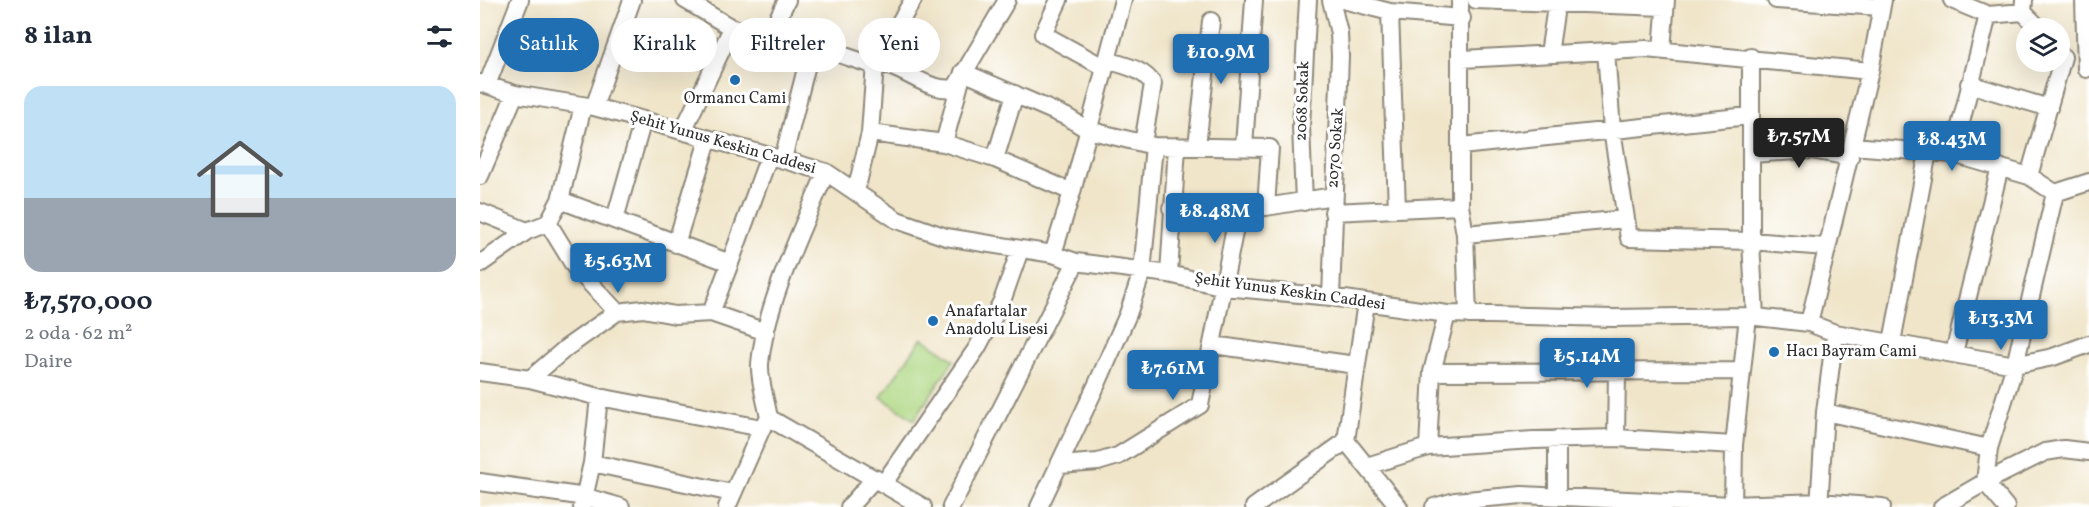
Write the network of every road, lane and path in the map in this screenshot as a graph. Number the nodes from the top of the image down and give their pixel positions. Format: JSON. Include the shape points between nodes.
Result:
{"nodes":[{"id":1,"x":520,"y":0,"type":"edge"},
{"id":2,"x":632,"y":0,"type":"edge"},
{"id":3,"x":685,"y":0,"type":"edge"},
{"id":4,"x":787,"y":0,"type":"edge"},
{"id":5,"x":913,"y":0,"type":"edge"},
{"id":6,"x":1007,"y":0,"type":"edge"},
{"id":7,"x":1059,"y":0,"type":"edge"},
{"id":8,"x":1123,"y":0,"type":"edge"},
{"id":9,"x":1254,"y":0,"type":"edge"},
{"id":10,"x":1308,"y":0,"type":"edge"},
{"id":11,"x":1331,"y":0,"type":"edge"},
{"id":12,"x":1343,"y":0,"type":"edge"},
{"id":13,"x":1460,"y":0,"type":"edge"},
{"id":14,"x":1476,"y":0,"type":"edge"},
{"id":15,"x":1783,"y":0,"type":"edge"},
{"id":16,"x":1952,"y":0,"type":"edge"},
{"id":17,"x":2084,"y":0,"type":"edge"},
{"id":18,"x":1557,"y":2,"type":"edge"},
{"id":19,"x":1882,"y":3,"type":"edge"},
{"id":20,"x":1665,"y":4,"type":"edge"},
{"id":21,"x":2023,"y":6,"type":"edge"},
{"id":22,"x":1390,"y":12,"type":"junction"},
{"id":23,"x":1988,"y":15,"type":"junction"},
{"id":24,"x":778,"y":18,"type":"edge"},
{"id":25,"x":902,"y":18,"type":"edge"},
{"id":26,"x":1462,"y":18,"type":"junction"},
{"id":27,"x":1211,"y":21,"type":"dead end"},
{"id":28,"x":729,"y":26,"type":"edge"},
{"id":29,"x":729,"y":34,"type":"edge"},
{"id":30,"x":1662,"y":50,"type":"junction"},
{"id":31,"x":1606,"y":51,"type":"junction"},
{"id":32,"x":1549,"y":54,"type":"junction"},
{"id":33,"x":1751,"y":57,"type":"junction"},
{"id":34,"x":1462,"y":59,"type":"junction"},
{"id":35,"x":2070,"y":60,"type":"edge"},
{"id":36,"x":1106,"y":64,"type":"junction"},
{"id":37,"x":2087,"y":69,"type":"edge"},
{"id":38,"x":1870,"y":71,"type":"junction"},
{"id":39,"x":803,"y":72,"type":"edge"},
{"id":40,"x":874,"y":72,"type":"edge"},
{"id":41,"x":901,"y":72,"type":"edge"},
{"id":42,"x":963,"y":72,"type":"junction"},
{"id":43,"x":2057,"y":72,"type":"edge"},
{"id":44,"x":484,"y":84,"type":"edge"},
{"id":45,"x":1969,"y":84,"type":"junction"},
{"id":46,"x":515,"y":94,"type":"junction"},
{"id":47,"x":1014,"y":94,"type":"junction"},
{"id":48,"x":588,"y":107,"type":"junction"},
{"id":49,"x":2049,"y":108,"type":"junction"},
{"id":50,"x":1749,"y":116,"type":"junction"},
{"id":51,"x":644,"y":120,"type":"junction"},
{"id":52,"x":1088,"y":130,"type":"junction"},
{"id":53,"x":1612,"y":130,"type":"junction"},
{"id":54,"x":683,"y":131,"type":"junction"},
{"id":55,"x":870,"y":133,"type":"junction"},
{"id":56,"x":708,"y":140,"type":"junction"},
{"id":57,"x":944,"y":143,"type":"junction"},
{"id":58,"x":1149,"y":145,"type":"junction"},
{"id":59,"x":1177,"y":146,"type":"junction"},
{"id":60,"x":1197,"y":146,"type":"junction"},
{"id":61,"x":1461,"y":146,"type":"junction"},
{"id":62,"x":1245,"y":147,"type":"junction"},
{"id":63,"x":1851,"y":152,"type":"junction"},
{"id":64,"x":1928,"y":152,"type":"junction"},
{"id":65,"x":1751,"y":154,"type":"junction"},
{"id":66,"x":1953,"y":154,"type":"junction"},
{"id":67,"x":776,"y":158,"type":"junction"},
{"id":68,"x":995,"y":159,"type":"junction"},
{"id":69,"x":2000,"y":167,"type":"junction"},
{"id":70,"x":826,"y":172,"type":"junction"},
{"id":71,"x":480,"y":176,"type":"edge"},
{"id":72,"x":2029,"y":176,"type":"junction"},
{"id":73,"x":2089,"y":182,"type":"edge"},
{"id":74,"x":856,"y":191,"type":"junction"},
{"id":75,"x":1072,"y":192,"type":"junction"},
{"id":76,"x":2055,"y":193,"type":"junction"},
{"id":77,"x":560,"y":200,"type":"junction"},
{"id":78,"x":1304,"y":202,"type":"junction"},
{"id":79,"x":1333,"y":204,"type":"junction"},
{"id":80,"x":1460,"y":206,"type":"junction"},
{"id":81,"x":1239,"y":207,"type":"junction"},
{"id":82,"x":1266,"y":207,"type":"junction"},
{"id":83,"x":1172,"y":208,"type":"junction"},
{"id":84,"x":1397,"y":209,"type":"junction"},
{"id":85,"x":480,"y":212,"type":"edge"},
{"id":86,"x":615,"y":219,"type":"junction"},
{"id":87,"x":1626,"y":219,"type":"junction"},
{"id":88,"x":548,"y":223,"type":"junction"},
{"id":89,"x":527,"y":231,"type":"junction"},
{"id":90,"x":1465,"y":234,"type":"junction"},
{"id":91,"x":1751,"y":241,"type":"junction"},
{"id":92,"x":676,"y":244,"type":"junction"},
{"id":93,"x":1826,"y":247,"type":"junction"},
{"id":94,"x":1020,"y":250,"type":"junction"},
{"id":95,"x":1053,"y":254,"type":"junction"},
{"id":96,"x":1076,"y":262,"type":"junction"},
{"id":97,"x":730,"y":263,"type":"junction"},
{"id":98,"x":480,"y":264,"type":"edge"},
{"id":99,"x":1142,"y":272,"type":"junction"},
{"id":100,"x":1169,"y":274,"type":"junction"},
{"id":101,"x":1225,"y":287,"type":"junction"},
{"id":102,"x":1331,"y":297,"type":"junction"},
{"id":103,"x":1366,"y":302,"type":"junction"},
{"id":104,"x":617,"y":312,"type":"junction"},
{"id":105,"x":711,"y":313,"type":"junction"},
{"id":106,"x":1447,"y":314,"type":"junction"},
{"id":107,"x":1468,"y":315,"type":"junction"},
{"id":108,"x":1751,"y":316,"type":"junction"},
{"id":109,"x":1809,"y":323,"type":"junction"},
{"id":110,"x":766,"y":333,"type":"junction"},
{"id":111,"x":1835,"y":333,"type":"junction"},
{"id":112,"x":1892,"y":342,"type":"junction"},
{"id":113,"x":2089,"y":344,"type":"edge"},
{"id":114,"x":1213,"y":345,"type":"junction"},
{"id":115,"x":1954,"y":353,"type":"junction"},
{"id":116,"x":1356,"y":365,"type":"junction"},
{"id":117,"x":2015,"y":365,"type":"junction"},
{"id":118,"x":1742,"y":371,"type":"junction"},
{"id":119,"x":480,"y":372,"type":"edge"},
{"id":120,"x":1432,"y":372,"type":"junction"},
{"id":121,"x":1617,"y":373,"type":"junction"},
{"id":122,"x":530,"y":379,"type":"junction"},
{"id":123,"x":599,"y":397,"type":"junction"},
{"id":124,"x":1825,"y":412,"type":"junction"},
{"id":125,"x":766,"y":423,"type":"junction"},
{"id":126,"x":1616,"y":438,"type":"junction"},
{"id":127,"x":1557,"y":439,"type":"junction"},
{"id":128,"x":1346,"y":441,"type":"junction"},
{"id":129,"x":1734,"y":446,"type":"junction"},
{"id":130,"x":1428,"y":447,"type":"junction"},
{"id":131,"x":1989,"y":448,"type":"junction"},
{"id":132,"x":2089,"y":452,"type":"edge"},
{"id":133,"x":592,"y":463,"type":"junction"},
{"id":134,"x":1059,"y":465,"type":"junction"},
{"id":135,"x":1367,"y":466,"type":"junction"},
{"id":136,"x":880,"y":481,"type":"junction"},
{"id":137,"x":480,"y":482,"type":"edge"},
{"id":138,"x":1985,"y":482,"type":"junction"},
{"id":139,"x":1557,"y":497,"type":"junction"},
{"id":140,"x":730,"y":500,"type":"edge"},
{"id":141,"x":584,"y":502,"type":"edge"},
{"id":142,"x":1602,"y":503,"type":"edge"},
{"id":143,"x":1819,"y":505,"type":"edge"},
{"id":144,"x":1732,"y":506,"type":"edge"},
{"id":145,"x":621,"y":507,"type":"edge"},
{"id":146,"x":849,"y":507,"type":"edge"},
{"id":147,"x":922,"y":507,"type":"edge"},
{"id":148,"x":951,"y":507,"type":"edge"},
{"id":149,"x":1039,"y":507,"type":"edge"},
{"id":150,"x":1254,"y":507,"type":"edge"},
{"id":151,"x":1399,"y":507,"type":"edge"},
{"id":152,"x":1434,"y":507,"type":"edge"},
{"id":153,"x":1882,"y":507,"type":"edge"},
{"id":154,"x":1942,"y":507,"type":"edge"},
{"id":155,"x":2006,"y":507,"type":"edge"}],
"edges":[{"from":1,"to":44,"type":"street"},
{"from":2,"to":48,"type":"street"},
{"from":3,"to":28,"type":"street"},
{"from":4,"to":24,"type":"street"},
{"from":5,"to":25,"type":"street"},
{"from":6,"to":42,"type":"street"},
{"from":7,"to":36,"type":"street","via":[[1043,34]]},
{"from":8,"to":36,"type":"street"},
{"from":9,"to":62,"type":"street"},
{"from":10,"to":78,"type":"street","name":"2068 Sokak","via":[[1301,126]]},
{"from":11,"to":79,"type":"street","name":"2070 Sokak","via":[[1340,56]]},
{"from":12,"to":22,"type":"street"},
{"from":13,"to":26,"type":"street"},
{"from":14,"to":18,"type":"street"},
{"from":15,"to":19,"type":"street"},
{"from":16,"to":23,"type":"street"},
{"from":17,"to":37,"type":"street"},
{"from":18,"to":20,"type":"street"},
{"from":18,"to":32,"type":"street"},
{"from":19,"to":38,"type":"street"},
{"from":20,"to":30,"type":"street"},
{"from":21,"to":23,"type":"street"},
{"from":22,"to":26,"type":"street"},
{"from":22,"to":84,"type":"street"},
{"from":23,"to":45,"type":"street"},
{"from":26,"to":34,"type":"street"},
{"from":27,"to":60,"type":"street"},
{"from":29,"to":54,"type":"street"},
{"from":30,"to":31,"type":"street"},
{"from":30,"to":33,"type":"street"},
{"from":31,"to":32,"type":"street"},
{"from":31,"to":53,"type":"street"},
{"from":32,"to":34,"type":"street"},
{"from":33,"to":38,"type":"street"},
{"from":33,"to":50,"type":"street"},
{"from":34,"to":61,"type":"street"},
{"from":35,"to":37,"type":"street"},
{"from":36,"to":52,"type":"street"},
{"from":36,"to":58,"type":"street","via":[[1139,71],[1153,84]]},
{"from":38,"to":63,"type":"street"},
{"from":39,"to":67,"type":"street"},
{"from":40,"to":55,"type":"street"},
{"from":41,"to":42,"type":"street","via":[[943,90],[955,88]]},
{"from":42,"to":47,"type":"street"},
{"from":42,"to":57,"type":"street"},
{"from":43,"to":49,"type":"street"},
{"from":44,"to":46,"type":"street","name":"Şehit Yunus Keskin Caddesi"},
{"from":45,"to":49,"type":"street"},
{"from":45,"to":66,"type":"street"},
{"from":46,"to":48,"type":"street","name":"Şehit Yunus Keskin Caddesi"},
{"from":46,"to":71,"type":"street"},
{"from":47,"to":52,"type":"street"},
{"from":47,"to":68,"type":"street"},
{"from":48,"to":51,"type":"street","name":"Şehit Yunus Keskin Caddesi"},
{"from":48,"to":77,"type":"street"},
{"from":49,"to":72,"type":"street"},
{"from":50,"to":53,"type":"street"},
{"from":50,"to":65,"type":"street"},
{"from":51,"to":54,"type":"street","name":"Şehit Yunus Keskin Caddesi"},
{"from":51,"to":86,"type":"street"},
{"from":52,"to":58,"type":"street"},
{"from":52,"to":75,"type":"street"},
{"from":53,"to":61,"type":"street"},
{"from":53,"to":87,"type":"street"},
{"from":54,"to":56,"type":"street","name":"Şehit Yunus Keskin Caddesi"},
{"from":55,"to":57,"type":"street"},
{"from":55,"to":74,"type":"street"},
{"from":56,"to":67,"type":"street","name":"Şehit Yunus Keskin Caddesi"},
{"from":56,"to":92,"type":"street"},
{"from":57,"to":68,"type":"street"},
{"from":58,"to":59,"type":"street"},
{"from":58,"to":99,"type":"street"},
{"from":59,"to":60,"type":"street"},
{"from":59,"to":83,"type":"street"},
{"from":60,"to":62,"type":"street"},
{"from":61,"to":80,"type":"street"},
{"from":62,"to":82,"type":"street","via":[[1270,148]]},
{"from":63,"to":64,"type":"street"},
{"from":63,"to":65,"type":"street"},
{"from":63,"to":93,"type":"street"},
{"from":64,"to":66,"type":"street"},
{"from":64,"to":112,"type":"street"},
{"from":65,"to":91,"type":"street"},
{"from":66,"to":69,"type":"street"},
{"from":67,"to":70,"type":"street","name":"Şehit Yunus Keskin Caddesi"},
{"from":67,"to":97,"type":"street"},
{"from":68,"to":75,"type":"street"},
{"from":69,"to":72,"type":"street"},
{"from":69,"to":115,"type":"street"},
{"from":70,"to":74,"type":"street","name":"Şehit Yunus Keskin Caddesi"},
{"from":70,"to":110,"type":"street","via":[[788,265]]},
{"from":72,"to":76,"type":"street"},
{"from":73,"to":76,"type":"street"},
{"from":74,"to":94,"type":"street","name":"Şehit Yunus Keskin Caddesi","via":[[897,220],[946,237]]},
{"from":75,"to":95,"type":"street"},
{"from":76,"to":117,"type":"street"},
{"from":77,"to":86,"type":"street"},
{"from":77,"to":88,"type":"street"},
{"from":78,"to":79,"type":"street"},
{"from":78,"to":82,"type":"street"},
{"from":79,"to":84,"type":"street"},
{"from":79,"to":102,"type":"street","name":"2070 Sokak"},
{"from":80,"to":84,"type":"street"},
{"from":80,"to":90,"type":"street"},
{"from":81,"to":82,"type":"street"},
{"from":81,"to":83,"type":"street"},
{"from":81,"to":101,"type":"street"},
{"from":83,"to":100,"type":"street"},
{"from":85,"to":89,"type":"street"},
{"from":86,"to":92,"type":"street"},
{"from":87,"to":90,"type":"street"},
{"from":87,"to":91,"type":"street","via":[[1629,238]]},
{"from":88,"to":89,"type":"street"},
{"from":88,"to":104,"type":"street","via":[[575,267]]},
{"from":89,"to":98,"type":"street"},
{"from":90,"to":107,"type":"street"},
{"from":91,"to":93,"type":"street"},
{"from":91,"to":108,"type":"street"},
{"from":92,"to":97,"type":"street"},
{"from":93,"to":109,"type":"street"},
{"from":94,"to":95,"type":"street","name":"Şehit Yunus Keskin Caddesi"},
{"from":94,"to":136,"type":"street","via":[[1002,302],[977,348]]},
{"from":95,"to":96,"type":"street","name":"Şehit Yunus Keskin Caddesi"},
{"from":96,"to":99,"type":"street","name":"Şehit Yunus Keskin Caddesi"},
{"from":96,"to":148,"type":"street"},
{"from":97,"to":105,"type":"street"},
{"from":99,"to":100,"type":"street","name":"Şehit Yunus Keskin Caddesi"},
{"from":99,"to":134,"type":"street","via":[[1123,324]]},
{"from":100,"to":101,"type":"street","name":"Şehit Yunus Keskin Caddesi"},
{"from":101,"to":102,"type":"street","name":"Şehit Yunus Keskin Caddesi"},
{"from":101,"to":114,"type":"street"},
{"from":102,"to":103,"type":"street","name":"Şehit Yunus Keskin Caddesi"},
{"from":103,"to":106,"type":"street","name":"Şehit Yunus Keskin Caddesi"},
{"from":103,"to":116,"type":"street"},
{"from":104,"to":105,"type":"street","via":[[643,309],[675,315]]},
{"from":104,"to":122,"type":"street"},
{"from":105,"to":110,"type":"street"},
{"from":106,"to":107,"type":"street","name":"Şehit Yunus Keskin Caddesi"},
{"from":106,"to":120,"type":"street"},
{"from":107,"to":108,"type":"street","name":"Şehit Yunus Keskin Caddesi"},
{"from":108,"to":109,"type":"street","name":"Şehit Yunus Keskin Caddesi"},
{"from":108,"to":118,"type":"street"},
{"from":109,"to":111,"type":"street","name":"Şehit Yunus Keskin Caddesi"},
{"from":110,"to":125,"type":"street","via":[[760,365]]},
{"from":111,"to":112,"type":"street","name":"Şehit Yunus Keskin Caddesi"},
{"from":111,"to":124,"type":"street"},
{"from":112,"to":115,"type":"street","name":"Şehit Yunus Keskin Caddesi"},
{"from":113,"to":117,"type":"street","name":"Şehit Yunus Keskin Caddesi"},
{"from":114,"to":116,"type":"street"},
{"from":114,"to":134,"type":"street","via":[[1200,405],[1118,456]]},
{"from":115,"to":117,"type":"street","name":"Şehit Yunus Keskin Caddesi"},
{"from":116,"to":128,"type":"street"},
{"from":117,"to":131,"type":"street"},
{"from":118,"to":121,"type":"street"},
{"from":118,"to":129,"type":"street"},
{"from":119,"to":122,"type":"street"},
{"from":120,"to":121,"type":"street","via":[[1545,369]]},
{"from":120,"to":130,"type":"street"},
{"from":121,"to":126,"type":"street"},
{"from":122,"to":123,"type":"street"},
{"from":123,"to":125,"type":"street"},
{"from":123,"to":133,"type":"street"},
{"from":124,"to":131,"type":"street"},
{"from":124,"to":143,"type":"street"},
{"from":125,"to":136,"type":"street"},
{"from":125,"to":140,"type":"street"},
{"from":126,"to":127,"type":"street"},
{"from":126,"to":129,"type":"street"},
{"from":127,"to":130,"type":"street"},
{"from":127,"to":139,"type":"street"},
{"from":128,"to":135,"type":"street"},
{"from":128,"to":150,"type":"street"},
{"from":129,"to":144,"type":"street"},
{"from":130,"to":135,"type":"street"},
{"from":131,"to":138,"type":"street"},
{"from":132,"to":138,"type":"street","via":[[2045,452]]},
{"from":133,"to":140,"type":"street"},
{"from":133,"to":141,"type":"street"},
{"from":134,"to":149,"type":"street"},
{"from":135,"to":151,"type":"street"},
{"from":136,"to":146,"type":"street"},
{"from":136,"to":147,"type":"street"},
{"from":137,"to":141,"type":"street"},
{"from":138,"to":154,"type":"street"},
{"from":138,"to":155,"type":"street"},
{"from":139,"to":142,"type":"street"},
{"from":139,"to":152,"type":"street","via":[[1491,496]]},
{"from":141,"to":145,"type":"street"},
{"from":142,"to":144,"type":"street"},
{"from":143,"to":144,"type":"street"},
{"from":143,"to":153,"type":"street"}]}
